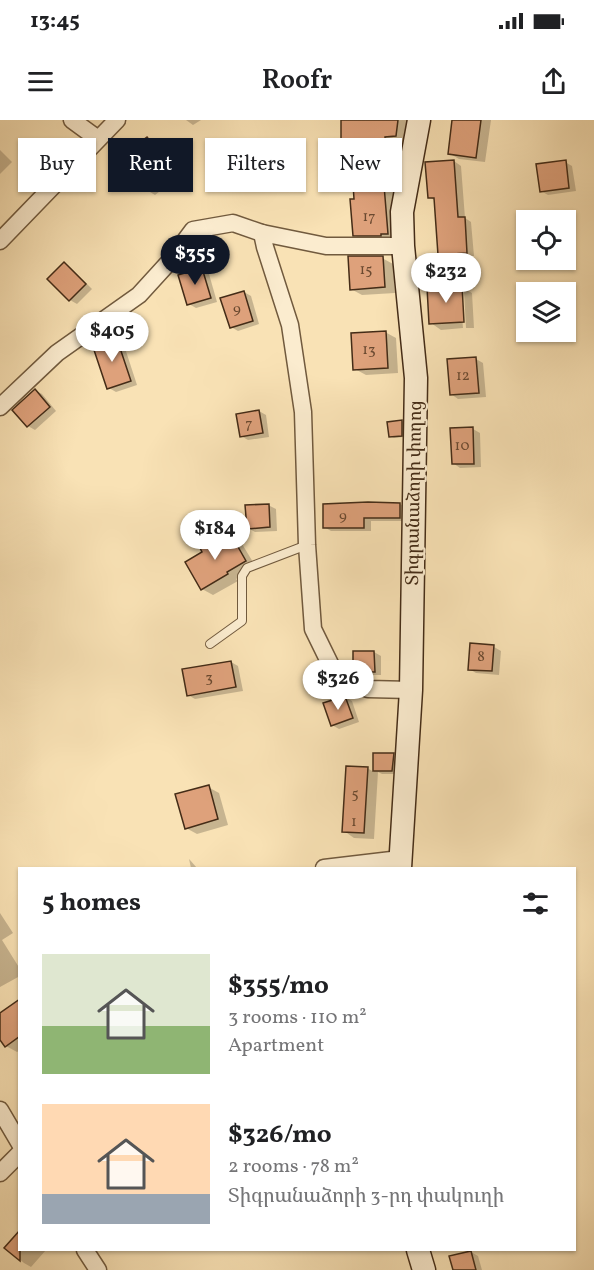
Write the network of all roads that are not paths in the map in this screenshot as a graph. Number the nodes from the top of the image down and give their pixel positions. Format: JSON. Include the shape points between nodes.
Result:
{"nodes":[{"id":1,"x":72,"y":120,"type":"edge"},
{"id":2,"x":117,"y":120,"type":"edge"},
{"id":3,"x":419,"y":120,"type":"edge"},
{"id":4,"x":98,"y":139,"type":"junction"},
{"id":5,"x":262,"y":233,"type":"junction"},
{"id":6,"x":0,"y":241,"type":"edge"},
{"id":7,"x":403,"y":246,"type":"junction"},
{"id":8,"x":0,"y":406,"type":"edge"},
{"id":9,"x":307,"y":545,"type":"junction"},
{"id":10,"x":210,"y":644,"type":"dead end"},
{"id":11,"x":411,"y":690,"type":"junction"},
{"id":12,"x":400,"y":864,"type":"edge"},
{"id":13,"x":343,"y":867,"type":"edge"},
{"id":14,"x":0,"y":1110,"type":"edge"},
{"id":15,"x":18,"y":1141,"type":"edge"},
{"id":16,"x":18,"y":1155,"type":"edge"},
{"id":17,"x":0,"y":1173,"type":"edge"},
{"id":18,"x":86,"y":1251,"type":"edge"},
{"id":19,"x":418,"y":1251,"type":"edge"},
{"id":20,"x":98,"y":1270,"type":"edge"},
{"id":21,"x":424,"y":1270,"type":"edge"}],
"edges":[{"from":1,"to":4,"type":"street"},
{"from":2,"to":4,"type":"street"},
{"from":3,"to":7,"type":"main road","name":"Տիգրանաձորի փողոց","via":[[402,212]]},
{"from":4,"to":6,"type":"street"},
{"from":5,"to":7,"type":"street","via":[[326,246]]},
{"from":5,"to":8,"type":"street","via":[[233,223],[193,230],[139,295],[57,353]]},
{"from":5,"to":9,"type":"street","via":[[290,325],[303,412]]},
{"from":7,"to":11,"type":"main road","name":"Տիգրանաձորի փողոց","via":[[416,378]]},
{"from":9,"to":10,"type":"lane","via":[[247,568],[242,576],[242,621]]},
{"from":9,"to":11,"type":"street","via":[[313,629],[335,675],[368,689]]},
{"from":11,"to":12,"type":"main road","name":"Տիգրանաձորի փողոց"},
{"from":12,"to":13,"type":"street"},
{"from":14,"to":15,"type":"street"},
{"from":16,"to":17,"type":"street"},
{"from":18,"to":20,"type":"street"},
{"from":19,"to":21,"type":"main road"}]}
